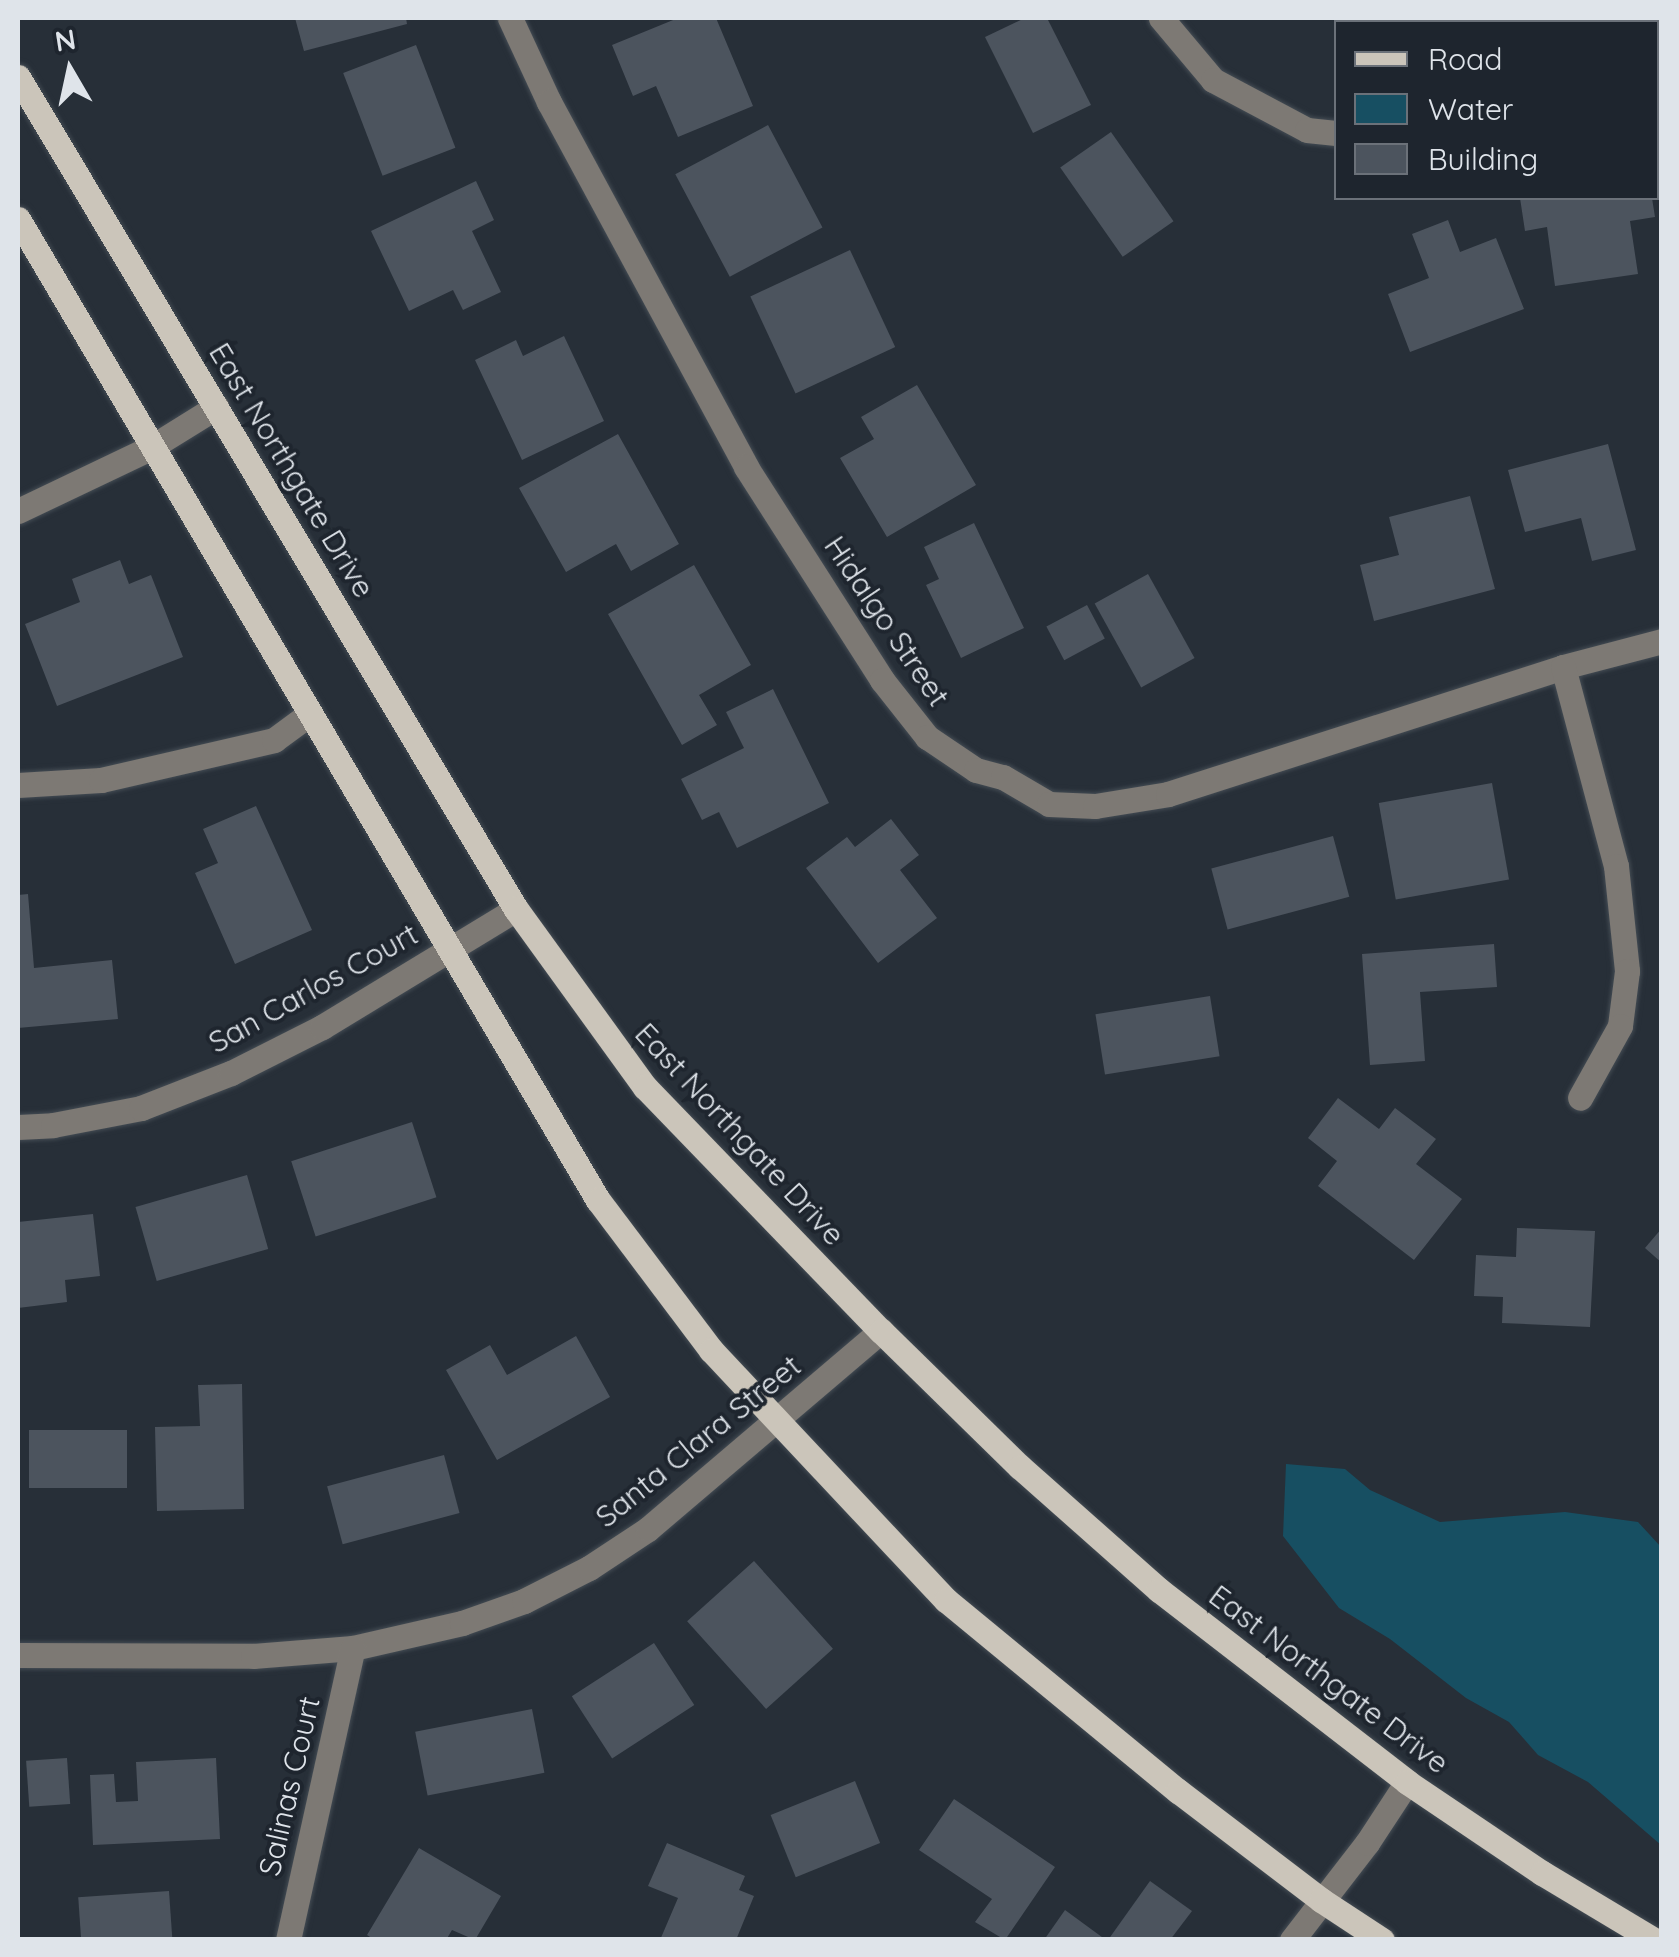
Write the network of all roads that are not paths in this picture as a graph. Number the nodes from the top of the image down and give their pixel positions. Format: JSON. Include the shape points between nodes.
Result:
{"nodes":[{"id":1,"x":510,"y":18,"type":"edge"},
{"id":2,"x":1162,"y":18,"type":"edge"},
{"id":3,"x":18,"y":77,"type":"edge"},
{"id":4,"x":1334,"y":133,"type":"edge"},
{"id":5,"x":18,"y":219,"type":"edge"},
{"id":6,"x":216,"y":407,"type":"junction"},
{"id":7,"x":150,"y":448,"type":"junction"},
{"id":8,"x":18,"y":511,"type":"edge"},
{"id":9,"x":1662,"y":641,"type":"edge"},
{"id":10,"x":1563,"y":667,"type":"junction"},
{"id":11,"x":308,"y":715,"type":"junction"},
{"id":12,"x":18,"y":785,"type":"edge"},
{"id":13,"x":516,"y":910,"type":"junction"},
{"id":14,"x":449,"y":949,"type":"junction"},
{"id":15,"x":1580,"y":1098,"type":"dead end"},
{"id":16,"x":18,"y":1127,"type":"edge"},
{"id":17,"x":881,"y":1331,"type":"junction"},
{"id":18,"x":777,"y":1423,"type":"junction"},
{"id":19,"x":353,"y":1648,"type":"junction"},
{"id":20,"x":18,"y":1655,"type":"edge"},
{"id":21,"x":1407,"y":1782,"type":"junction"},
{"id":22,"x":1322,"y":1900,"type":"junction"},
{"id":23,"x":288,"y":1940,"type":"edge"},
{"id":24,"x":1292,"y":1940,"type":"edge"},
{"id":25,"x":1382,"y":1940,"type":"edge"},
{"id":26,"x":1654,"y":1940,"type":"edge"}],
"edges":[{"from":1,"to":10,"type":"street","name":"Hidalgo Street","via":[[746,467],[882,680],[927,737],[976,770],[1049,804],[1095,806],[1168,794]]},
{"from":2,"to":4,"type":"street","via":[[1213,80],[1307,130]]},
{"from":3,"to":6,"type":"main road","name":"East Northgate Drive"},
{"from":5,"to":7,"type":"main road"},
{"from":6,"to":7,"type":"street"},
{"from":6,"to":13,"type":"main road","name":"East Northgate Drive"},
{"from":7,"to":8,"type":"street"},
{"from":7,"to":11,"type":"main road"},
{"from":9,"to":10,"type":"street","name":"Hidalgo Street"},
{"from":10,"to":15,"type":"street","via":[[1616,866],[1627,972],[1620,1026]]},
{"from":11,"to":12,"type":"street","via":[[274,740],[102,780]]},
{"from":11,"to":14,"type":"main road"},
{"from":13,"to":14,"type":"street","name":"San Carlos Court"},
{"from":13,"to":17,"type":"main road","name":"East Northgate Drive","via":[[645,1087]]},
{"from":14,"to":16,"type":"street","name":"San Carlos Court","via":[[322,1027],[231,1073],[142,1108]]},
{"from":14,"to":18,"type":"main road","via":[[598,1200],[711,1350]]},
{"from":17,"to":18,"type":"street","name":"Santa Clara Street"},
{"from":17,"to":21,"type":"main road","name":"East Northgate Drive","via":[[1159,1590]]},
{"from":18,"to":19,"type":"street","name":"Santa Clara Street","via":[[648,1529],[589,1568],[462,1623]]},
{"from":18,"to":22,"type":"main road","via":[[946,1600]]},
{"from":19,"to":20,"type":"street","name":"Santa Clara Street","via":[[253,1656]]},
{"from":19,"to":23,"type":"street","name":"Salinas Court"},
{"from":21,"to":22,"type":"street"},
{"from":21,"to":26,"type":"main road","name":"East Northgate Drive"},
{"from":22,"to":24,"type":"street"},
{"from":22,"to":25,"type":"main road"}]}
